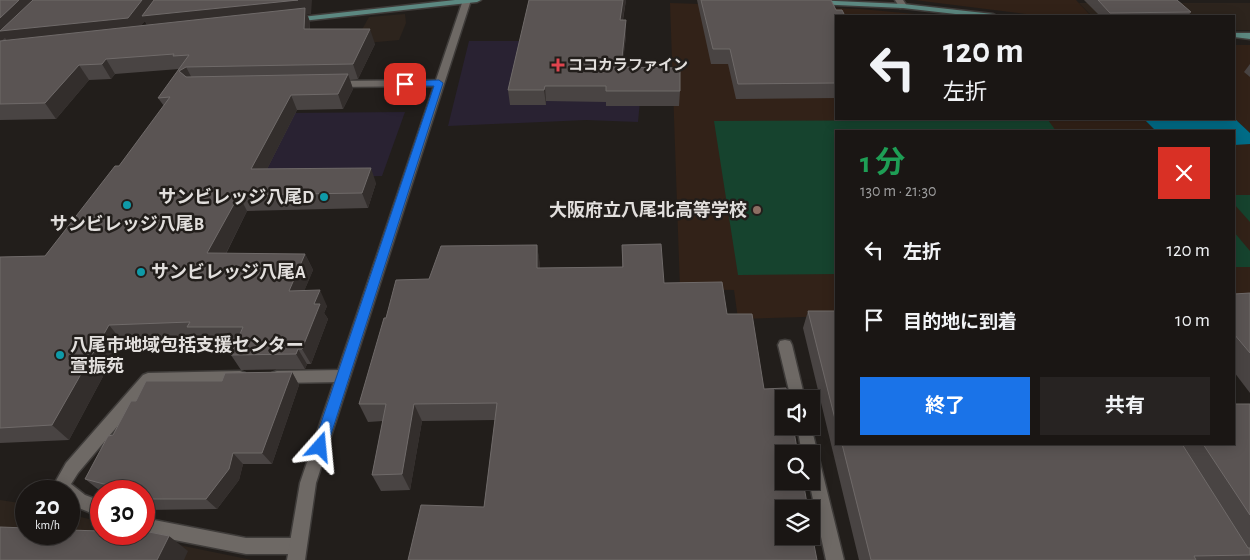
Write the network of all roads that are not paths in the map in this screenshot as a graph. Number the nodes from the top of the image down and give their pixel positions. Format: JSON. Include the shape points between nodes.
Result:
{"nodes":[{"id":1,"x":470,"y":0,"type":"edge"},
{"id":2,"x":807,"y":2,"type":"edge"},
{"id":3,"x":901,"y":3,"type":"edge"},
{"id":4,"x":986,"y":15,"type":"edge"},
{"id":5,"x":288,"y":21,"type":"edge"},
{"id":6,"x":1235,"y":35,"type":"edge"},
{"id":7,"x":1250,"y":36,"type":"edge"},
{"id":8,"x":439,"y":83,"type":"junction"},
{"id":9,"x":330,"y":96,"type":"edge"},
{"id":10,"x":785,"y":345,"type":"dead end"},
{"id":11,"x":343,"y":376,"type":"junction"},
{"id":12,"x":796,"y":390,"type":"edge"},
{"id":13,"x":65,"y":480,"type":"edge"},
{"id":14,"x":819,"y":490,"type":"edge"},
{"id":15,"x":155,"y":528,"type":"edge"},
{"id":16,"x":297,"y":553,"type":"edge"},
{"id":17,"x":835,"y":560,"type":"edge"}],
"edges":[{"from":1,"to":5,"type":"street"},
{"from":1,"to":8,"type":"street"},
{"from":2,"to":3,"type":"street"},
{"from":3,"to":4,"type":"street"},
{"from":6,"to":7,"type":"street"},
{"from":8,"to":9,"type":"street","via":[[331,85]]},
{"from":8,"to":11,"type":"street"},
{"from":10,"to":12,"type":"street"},
{"from":11,"to":13,"type":"street","via":[[148,379]]},
{"from":11,"to":16,"type":"street","via":[[308,483]]},
{"from":14,"to":17,"type":"street"},
{"from":15,"to":16,"type":"street"}]}
